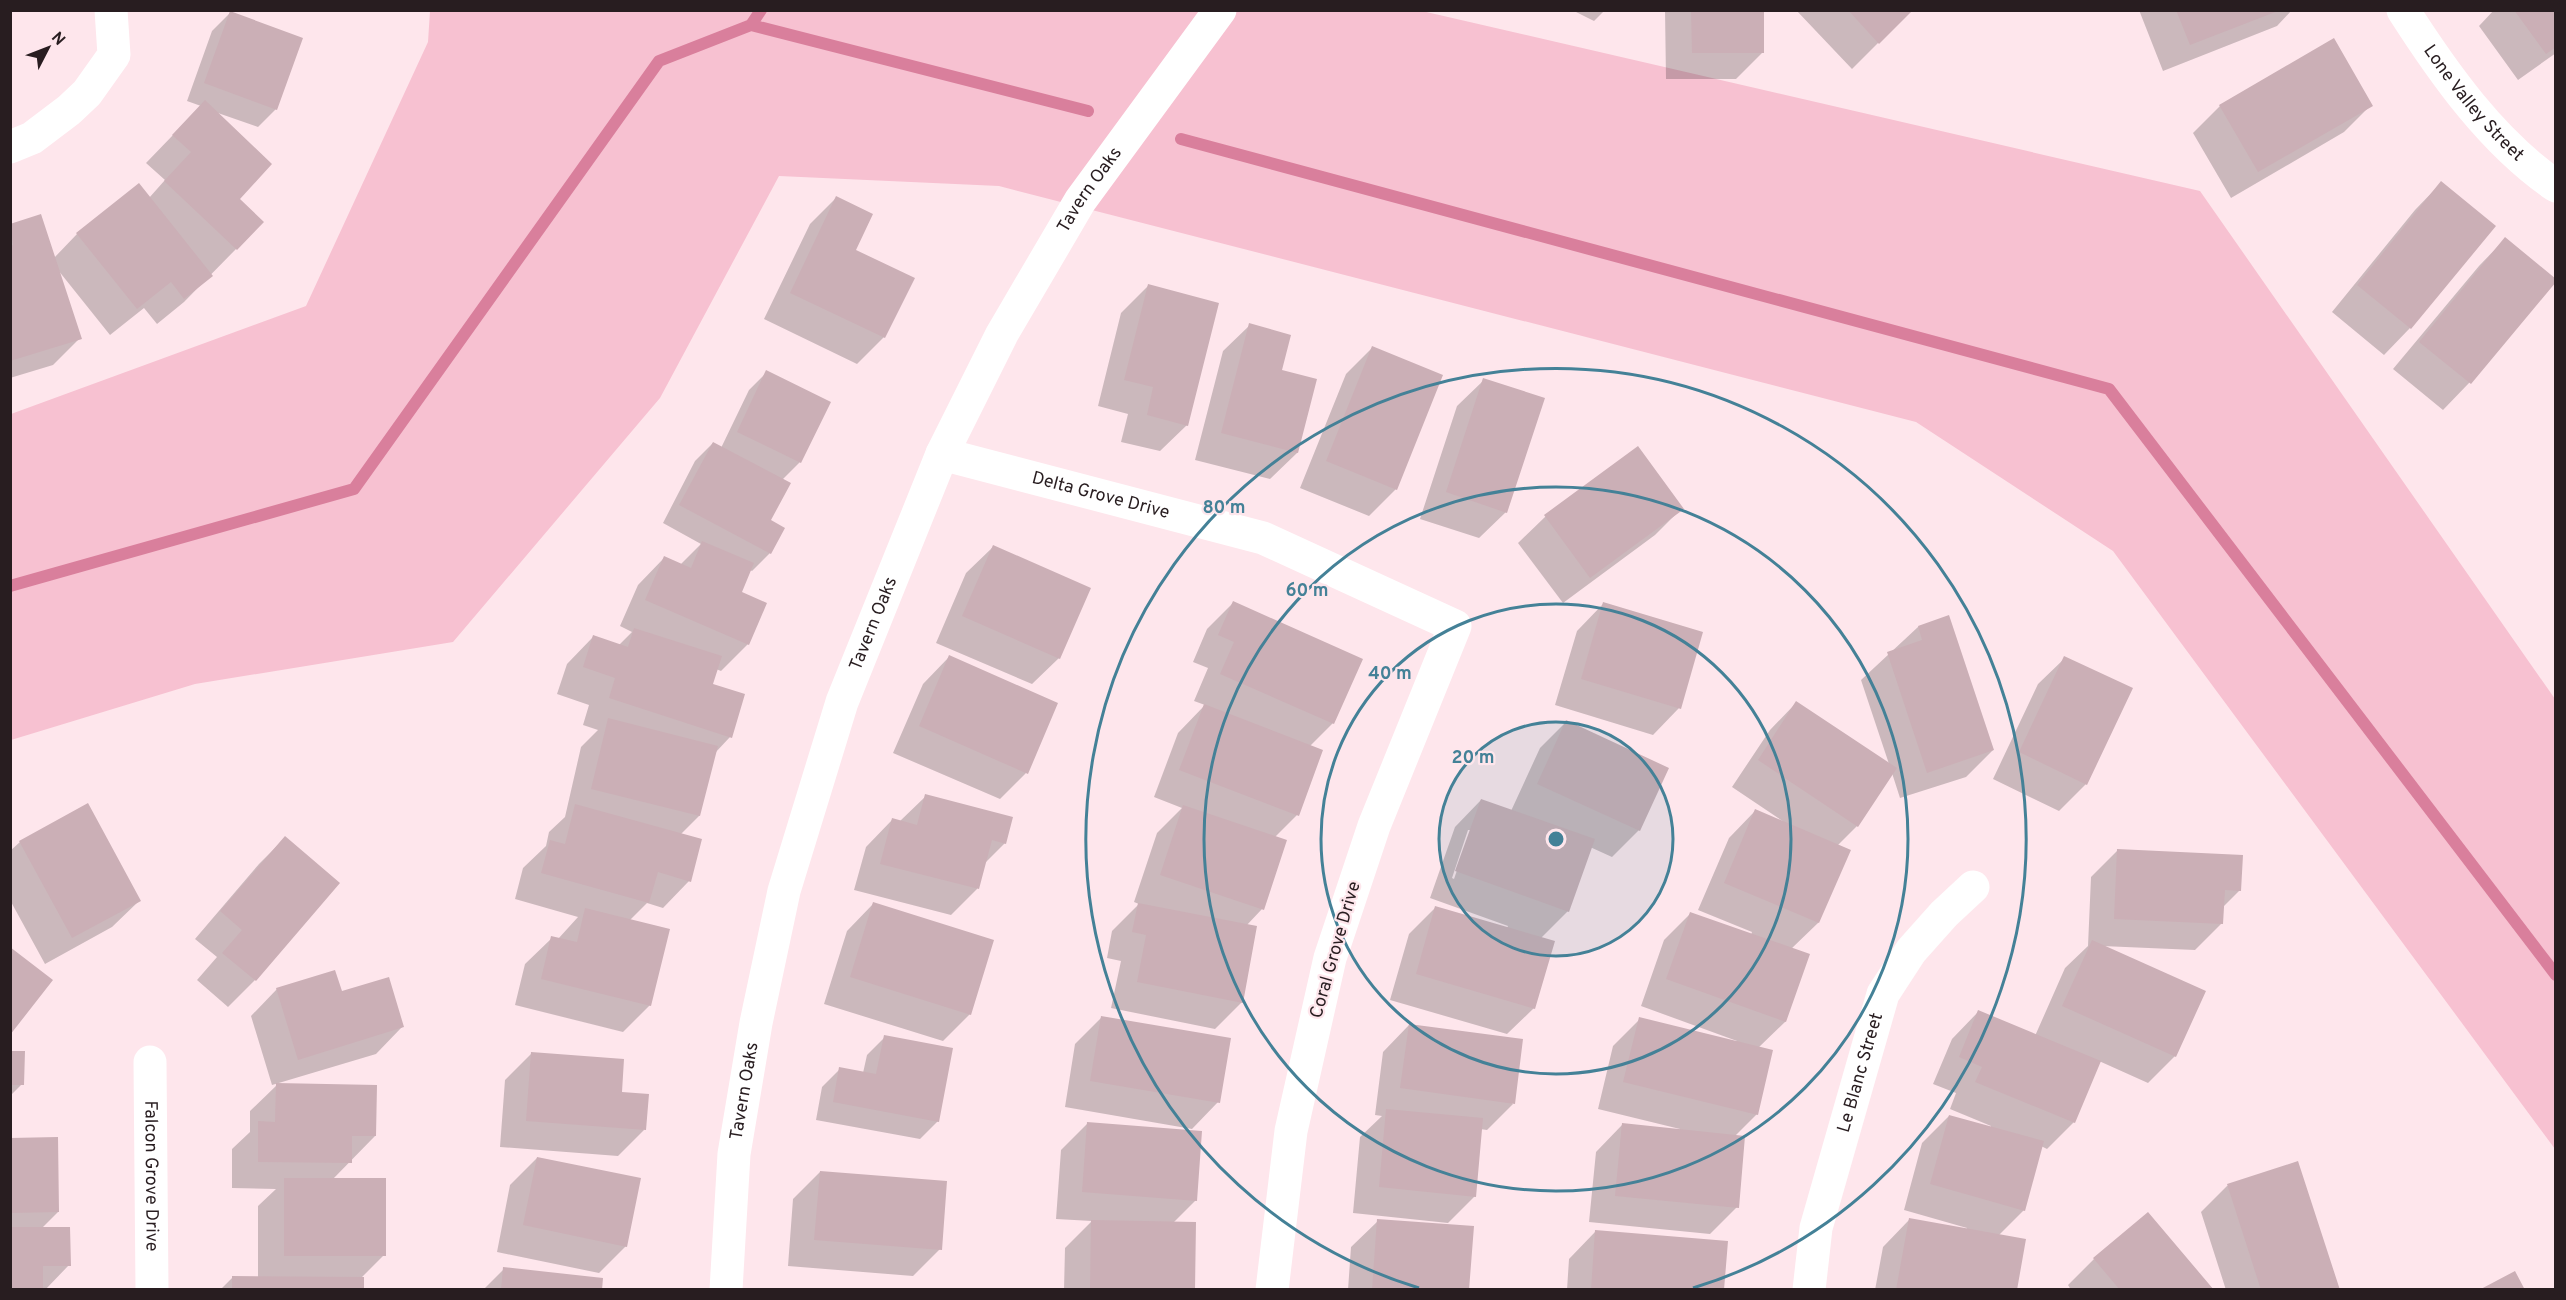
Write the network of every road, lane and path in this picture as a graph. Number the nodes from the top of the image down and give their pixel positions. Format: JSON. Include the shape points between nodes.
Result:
{"nodes":[{"id":1,"x":111,"y":10,"type":"edge"},
{"id":2,"x":2403,"y":10,"type":"edge"},
{"id":3,"x":1212,"y":20,"type":"edge"},
{"id":4,"x":10,"y":147,"type":"edge"},
{"id":5,"x":2556,"y":186,"type":"edge"},
{"id":6,"x":942,"y":454,"type":"junction"},
{"id":7,"x":1455,"y":626,"type":"joint"},
{"id":8,"x":1973,"y":887,"type":"dead end"},
{"id":9,"x":150,"y":1062,"type":"dead end"},
{"id":10,"x":152,"y":1290,"type":"edge"},
{"id":11,"x":726,"y":1290,"type":"edge"},
{"id":12,"x":1272,"y":1290,"type":"edge"},
{"id":13,"x":1809,"y":1290,"type":"edge"}],
"edges":[{"from":1,"to":4,"type":"street","via":[[114,55],[87,93],[32,138]]},
{"from":2,"to":5,"type":"street","name":"Lone Valley Street","via":[[2438,64],[2502,139]]},
{"from":3,"to":6,"type":"street","name":"Tavern Oaks","via":[[1080,201],[1002,334]]},
{"from":6,"to":7,"type":"street","name":"Delta Grove Drive","via":[[1263,538]]},
{"from":6,"to":11,"type":"street","name":"Tavern Oaks","via":[[842,702],[784,891],[734,1154]]},
{"from":7,"to":12,"type":"street","name":"Coral Grove Drive","via":[[1374,826],[1330,958],[1291,1131]]},
{"from":8,"to":13,"type":"street","name":"Le Blanc Street","via":[[1911,951],[1883,994],[1816,1227]]},
{"from":9,"to":10,"type":"street","name":"Falcon Grove Drive"}]}
